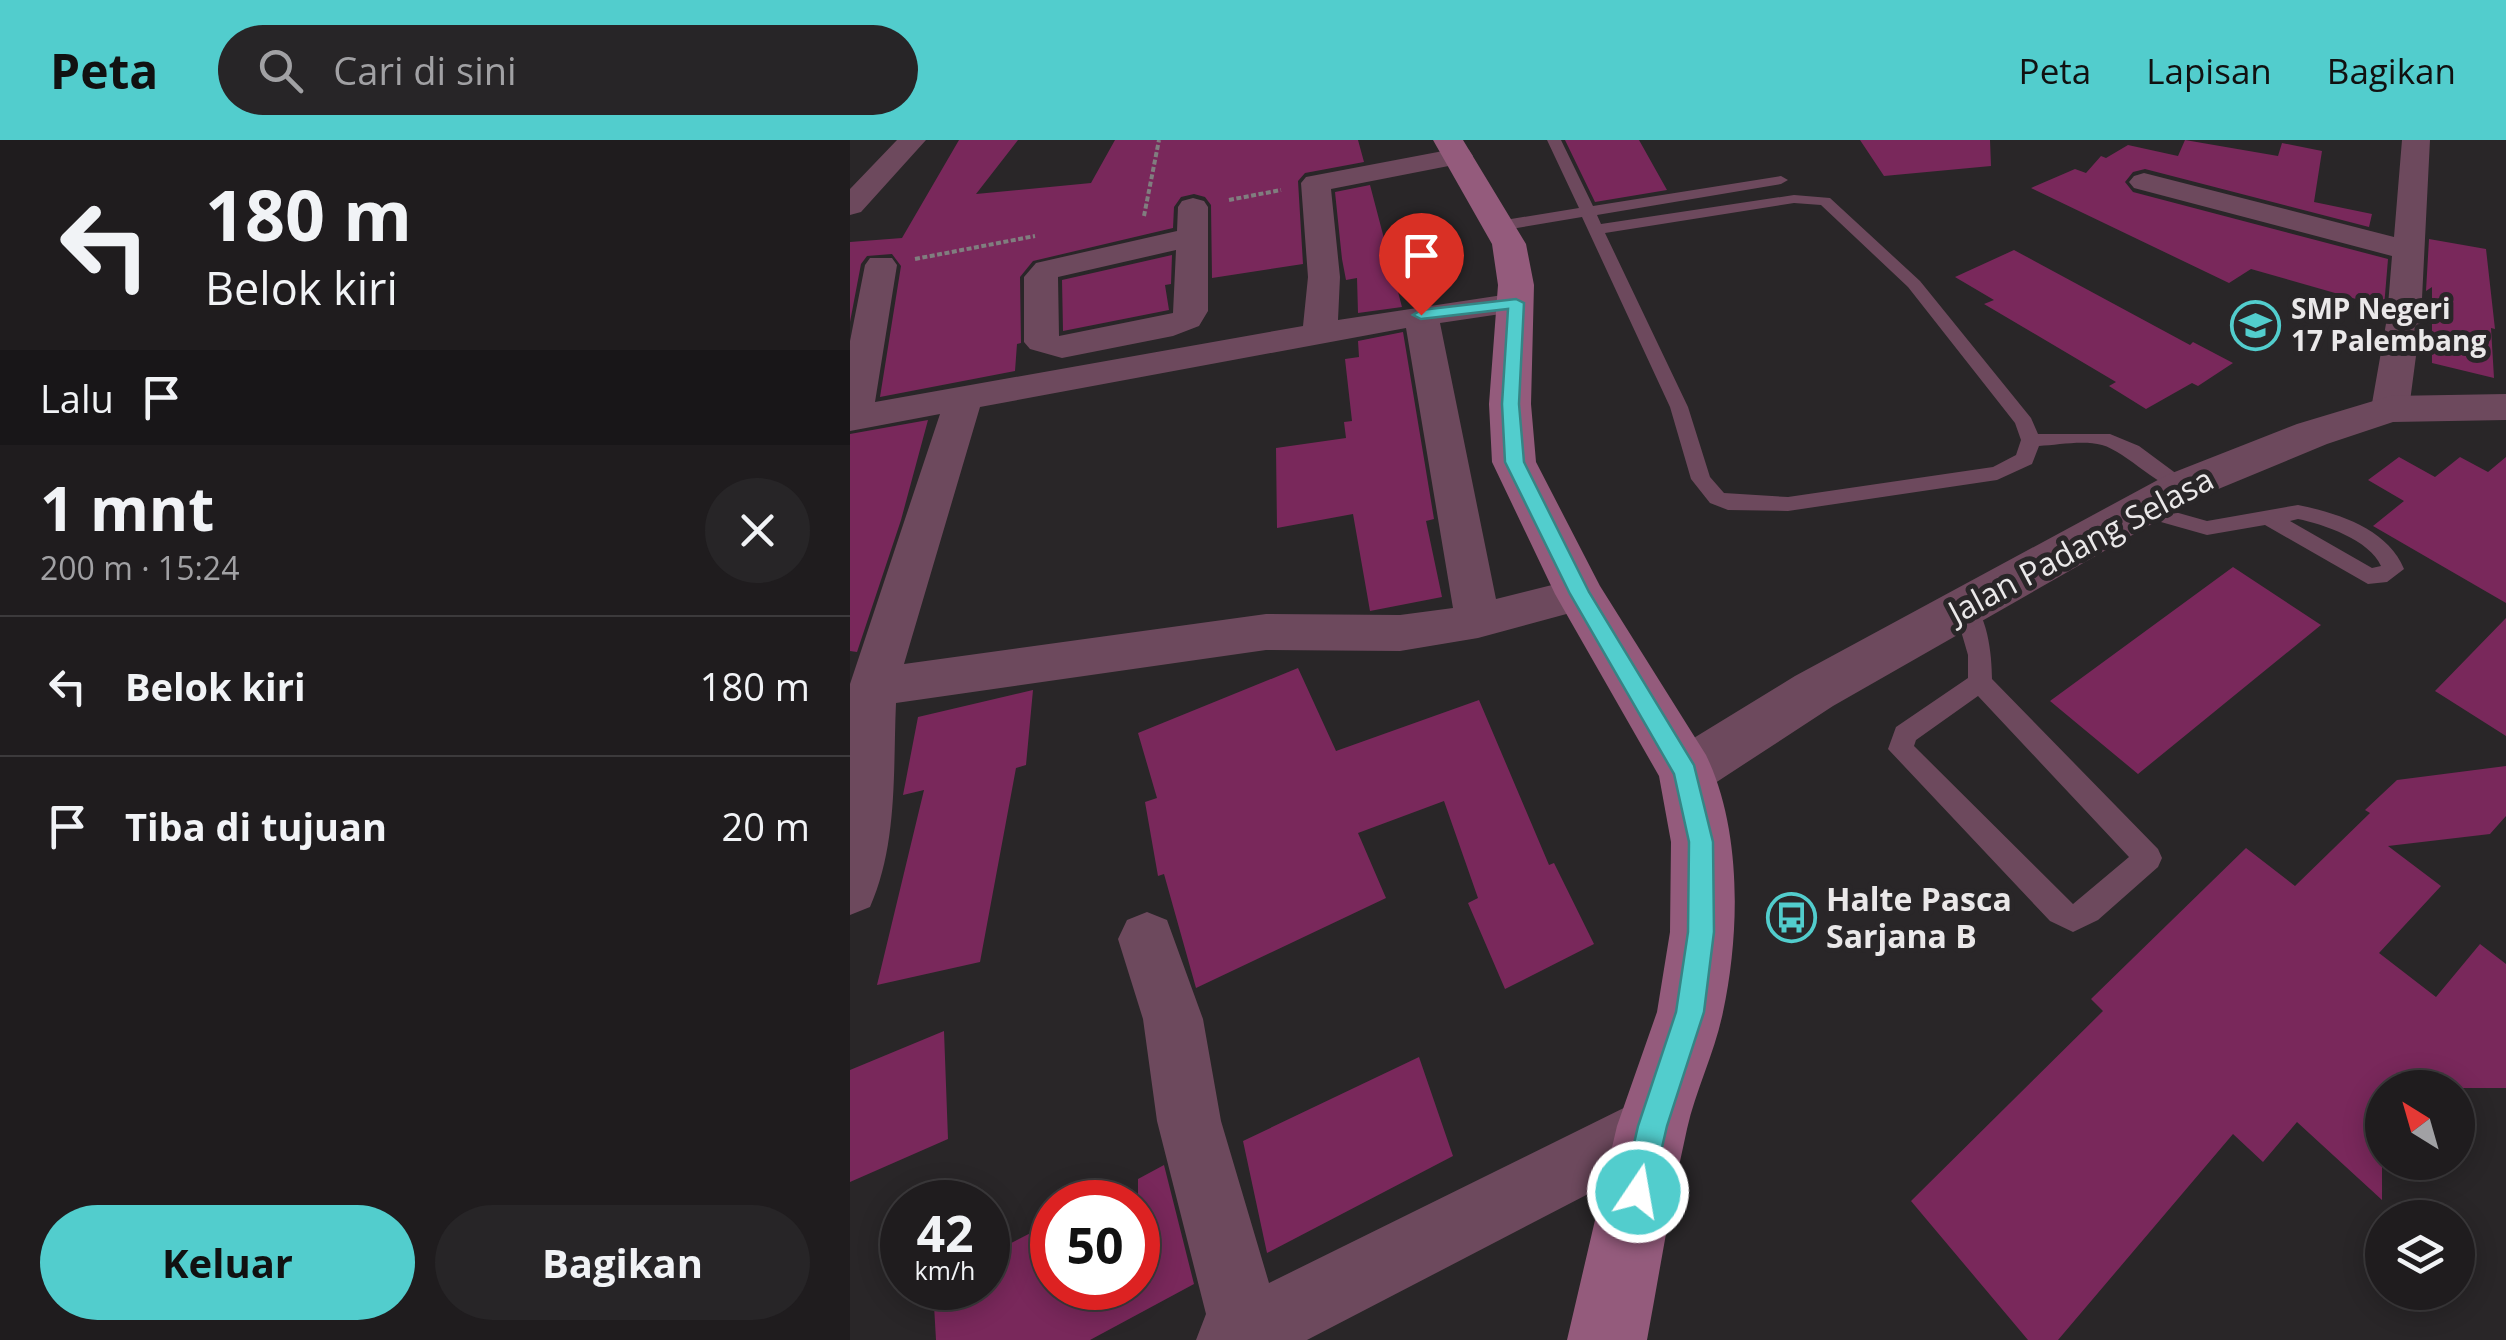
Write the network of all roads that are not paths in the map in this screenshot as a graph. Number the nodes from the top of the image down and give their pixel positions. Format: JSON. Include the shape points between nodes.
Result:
{"nodes":[{"id":1,"x":912,"y":140,"type":"edge"},
{"id":2,"x":1554,"y":140,"type":"edge"},
{"id":3,"x":2416,"y":140,"type":"edge"},
{"id":4,"x":1454,"y":148,"type":"edge"},
{"id":5,"x":1781,"y":180,"type":"dead end"},
{"id":6,"x":2144,"y":182,"type":"dead end"},
{"id":7,"x":850,"y":206,"type":"edge"},
{"id":8,"x":1590,"y":222,"type":"junction"},
{"id":9,"x":1499,"y":226,"type":"junction"},
{"id":10,"x":2410,"y":251,"type":"junction"},
{"id":11,"x":880,"y":266,"type":"dead end"},
{"id":12,"x":1516,"y":303,"type":"junction"},
{"id":13,"x":1421,"y":315,"type":"junction"},
{"id":14,"x":1320,"y":334,"type":"junction"},
{"id":15,"x":1121,"y":352,"type":"junction"},
{"id":16,"x":964,"y":401,"type":"junction"},
{"id":17,"x":2506,"y":407,"type":"edge"},
{"id":18,"x":2390,"y":409,"type":"junction"},
{"id":19,"x":852,"y":419,"type":"edge"},
{"id":20,"x":2031,"y":440,"type":"junction"},
{"id":21,"x":2183,"y":486,"type":"junction"},
{"id":22,"x":2136,"y":508,"type":"junction"},
{"id":23,"x":2269,"y":518,"type":"junction"},
{"id":24,"x":1580,"y":594,"type":"junction"},
{"id":25,"x":1966,"y":607,"type":"junction"},
{"id":26,"x":1478,"y":621,"type":"junction"},
{"id":27,"x":1980,"y":682,"type":"junction"},
{"id":28,"x":873,"y":687,"type":"junction"},
{"id":29,"x":1686,"y":772,"type":"junction"},
{"id":30,"x":850,"y":889,"type":"edge"},
{"id":31,"x":1147,"y":939,"type":"dead end"},
{"id":32,"x":1652,"y":1126,"type":"junction"},
{"id":33,"x":1239,"y":1336,"type":"edge"},
{"id":34,"x":1607,"y":1340,"type":"edge"}],
"edges":[{"from":1,"to":7,"type":"street"},
{"from":2,"to":8,"type":"lane"},
{"from":3,"to":10,"type":"street"},
{"from":4,"to":9,"type":"main road"},
{"from":4,"to":14,"type":"street","via":[[1316,184],[1324,277]]},
{"from":5,"to":8,"type":"lane"},
{"from":6,"to":10,"type":"street"},
{"from":8,"to":9,"type":"lane"},
{"from":8,"to":20,"type":"lane","via":[[1826,201],[1914,284],[2024,422]]},
{"from":8,"to":20,"type":"lane","via":[[1679,407],[1701,479],[1728,504],[1788,504],[1998,473],[2024,459]]},
{"from":9,"to":12,"type":"main road","via":[[1509,244]]},
{"from":10,"to":18,"type":"street"},
{"from":11,"to":19,"type":"street"},
{"from":12,"to":13,"type":"street"},
{"from":12,"to":24,"type":"main road","via":[[1514,462]]},
{"from":13,"to":14,"type":"street"},
{"from":13,"to":26,"type":"street"},
{"from":14,"to":15,"type":"street"},
{"from":15,"to":15,"type":"street","via":[[1042,342],[1040,277],[1063,263],[1192,222],[1187,319]]},
{"from":15,"to":16,"type":"street"},
{"from":16,"to":19,"type":"street"},
{"from":16,"to":28,"type":"street"},
{"from":17,"to":18,"type":"street","name":"Jalan Padang Selasa"},
{"from":18,"to":21,"type":"street","name":"Jalan Padang Selasa"},
{"from":20,"to":21,"type":"lane","via":[[2103,438]]},
{"from":21,"to":22,"type":"street","name":"Jalan Padang Selasa"},
{"from":22,"to":23,"type":"lane","via":[[2207,528]]},
{"from":22,"to":25,"type":"street","name":"Jalan Padang Selasa"},
{"from":23,"to":23,"type":"lane","via":[[2368,576],[2393,569],[2387,554],[2338,523],[2298,512]]},
{"from":24,"to":26,"type":"street"},
{"from":24,"to":29,"type":"main road"},
{"from":25,"to":27,"type":"lane"},
{"from":25,"to":29,"type":"street","name":"Jalan Padang Selasa"},
{"from":26,"to":28,"type":"street","via":[[1400,634],[1266,632]]},
{"from":27,"to":27,"type":"lane","via":[[2148,858],[2073,919],[1900,749],[1905,734]]},
{"from":28,"to":30,"type":"street","via":[[864,830]]},
{"from":29,"to":32,"type":"main road","via":[[1701,842],[1701,932],[1690,1012]]},
{"from":31,"to":33,"type":"street","via":[[1173,1019],[1189,1121]]},
{"from":32,"to":33,"type":"street"},
{"from":32,"to":34,"type":"main road"}]}
